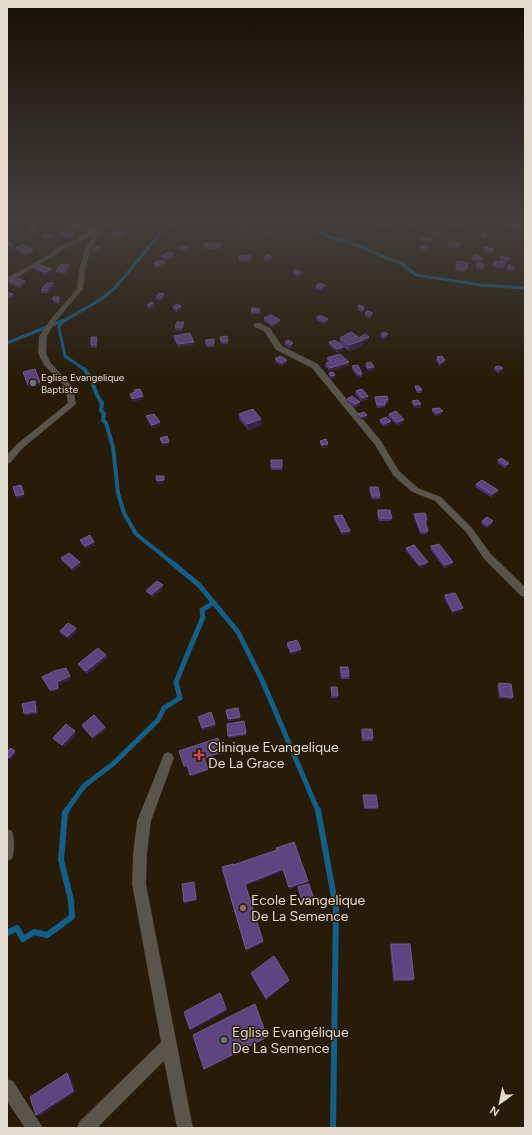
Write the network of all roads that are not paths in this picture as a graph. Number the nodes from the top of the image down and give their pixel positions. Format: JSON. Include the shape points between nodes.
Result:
{"nodes":[{"id":1,"x":18,"y":275,"type":"edge"},
{"id":2,"x":81,"y":275,"type":"edge"},
{"id":3,"x":7,"y":281,"type":"edge"},
{"id":4,"x":257,"y":325,"type":"dead end"},
{"id":5,"x":7,"y":461,"type":"edge"},
{"id":6,"x":525,"y":593,"type":"edge"},
{"id":7,"x":168,"y":758,"type":"dead end"},
{"id":8,"x":7,"y":836,"type":"edge"},
{"id":9,"x":7,"y":854,"type":"edge"},
{"id":10,"x":169,"y":1045,"type":"junction"},
{"id":11,"x":7,"y":1087,"type":"edge"},
{"id":12,"x":35,"y":1128,"type":"edge"},
{"id":13,"x":85,"y":1128,"type":"edge"},
{"id":14,"x":185,"y":1128,"type":"edge"}],
"edges":[{"from":1,"to":3,"type":"street"},
{"from":2,"to":5,"type":"street","via":[[80,289],[53,320],[43,336],[42,353],[47,363],[69,387],[72,404],[20,446]]},
{"from":4,"to":6,"type":"street","via":[[267,330],[279,348],[315,366],[378,442],[396,473],[415,490],[438,499],[470,530],[487,556]]},
{"from":7,"to":10,"type":"street","via":[[144,821],[139,884]]},
{"from":8,"to":9,"type":"street"},
{"from":10,"to":13,"type":"street"},
{"from":10,"to":14,"type":"street"},
{"from":11,"to":12,"type":"street"}]}
